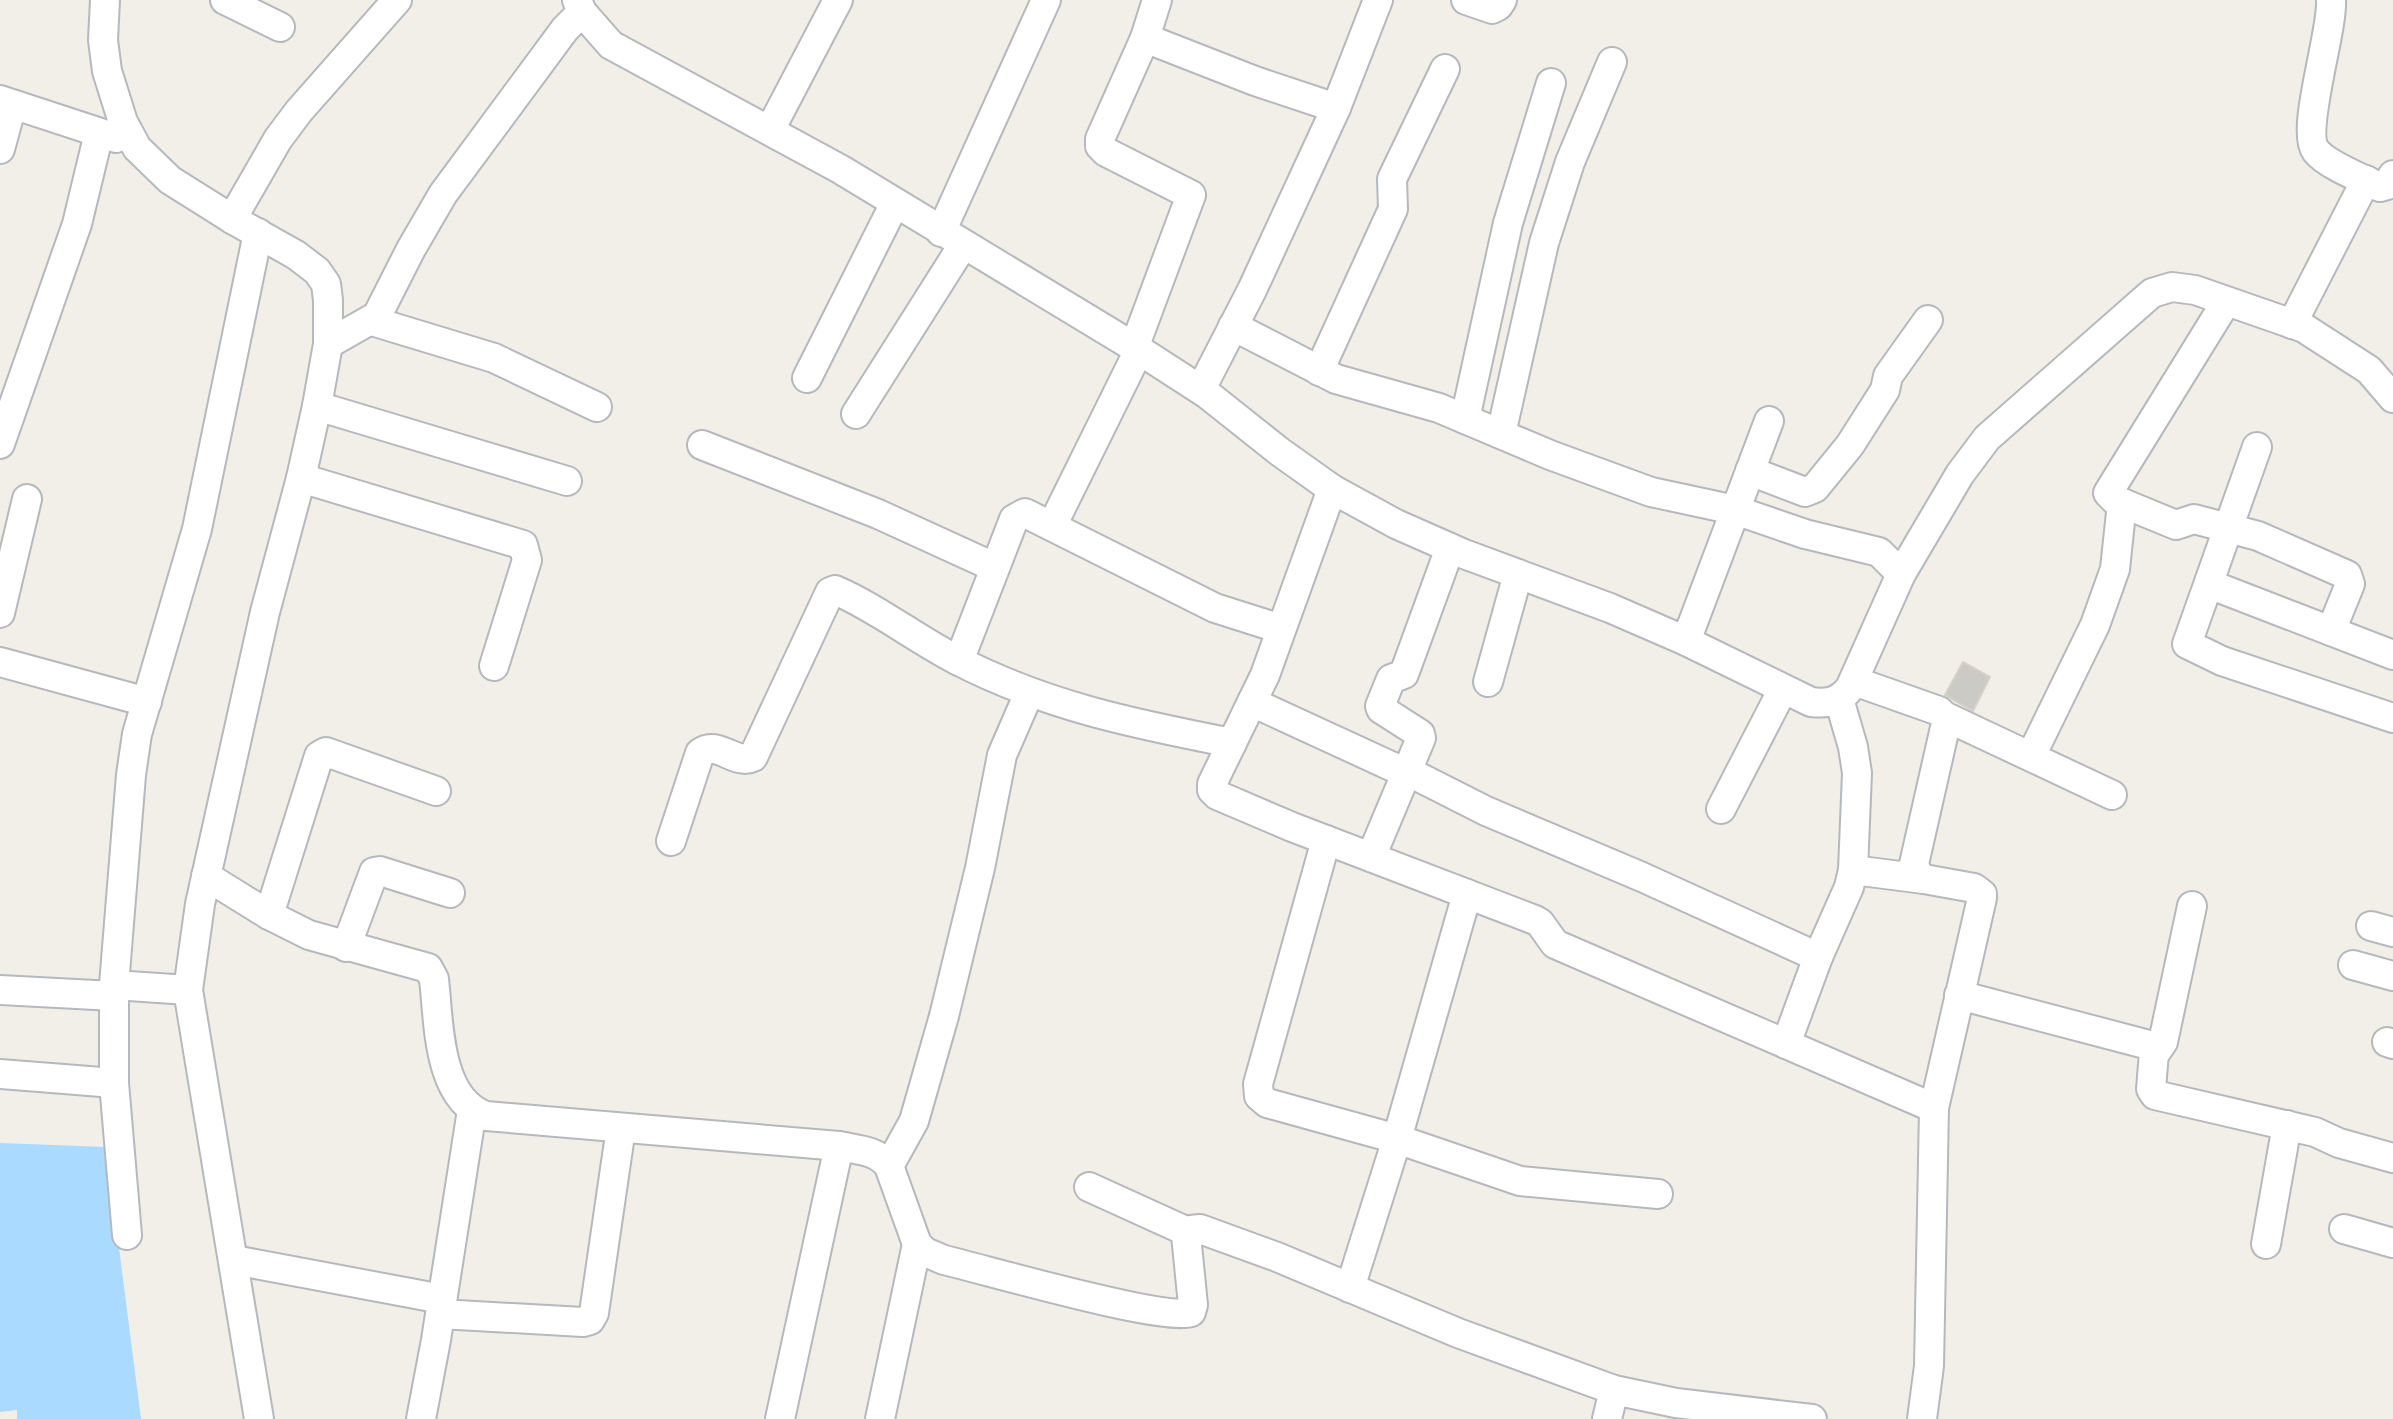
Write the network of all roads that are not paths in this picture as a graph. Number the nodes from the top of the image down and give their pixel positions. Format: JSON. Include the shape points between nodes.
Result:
{"nodes":[{"id":1,"x":105,"y":0,"type":"edge"},
{"id":2,"x":225,"y":0,"type":"edge"},
{"id":3,"x":397,"y":0,"type":"edge"},
{"id":4,"x":838,"y":0,"type":"edge"},
{"id":5,"x":1046,"y":0,"type":"edge"},
{"id":6,"x":1157,"y":0,"type":"edge"},
{"id":7,"x":1378,"y":0,"type":"edge"},
{"id":8,"x":1466,"y":0,"type":"edge"},
{"id":9,"x":1502,"y":0,"type":"edge"},
{"id":10,"x":2331,"y":0,"type":"edge"},
{"id":11,"x":579,"y":6,"type":"edge"},
{"id":12,"x":280,"y":27,"type":"dead end"},
{"id":13,"x":1145,"y":38,"type":"junction"},
{"id":14,"x":1612,"y":62,"type":"dead end"},
{"id":15,"x":1445,"y":69,"type":"dead end"},
{"id":16,"x":1551,"y":83,"type":"dead end"},
{"id":17,"x":6,"y":102,"type":"edge"},
{"id":18,"x":1336,"y":108,"type":"junction"},
{"id":19,"x":770,"y":130,"type":"junction"},
{"id":20,"x":99,"y":133,"type":"junction"},
{"id":21,"x":132,"y":141,"type":"junction"},
{"id":22,"x":0,"y":149,"type":"edge"},
{"id":23,"x":2379,"y":177,"type":"edge"},
{"id":24,"x":895,"y":203,"type":"junction"},
{"id":25,"x":232,"y":219,"type":"junction"},
{"id":26,"x":258,"y":233,"type":"junction"},
{"id":27,"x":952,"y":238,"type":"junction"},
{"id":28,"x":2226,"y":302,"type":"junction"},
{"id":29,"x":1928,"y":320,"type":"dead end"},
{"id":30,"x":372,"y":321,"type":"junction"},
{"id":31,"x":2292,"y":324,"type":"junction"},
{"id":32,"x":1233,"y":326,"type":"junction"},
{"id":33,"x":328,"y":344,"type":"junction"},
{"id":34,"x":1137,"y":349,"type":"junction"},
{"id":35,"x":1319,"y":371,"type":"junction"},
{"id":36,"x":807,"y":378,"type":"dead end"},
{"id":37,"x":1201,"y":389,"type":"junction"},
{"id":38,"x":2393,"y":398,"type":"edge"},
{"id":39,"x":317,"y":406,"type":"junction"},
{"id":40,"x":597,"y":407,"type":"dead end"},
{"id":41,"x":856,"y":414,"type":"dead end"},
{"id":42,"x":1465,"y":419,"type":"junction"},
{"id":43,"x":1769,"y":421,"type":"dead end"},
{"id":44,"x":1501,"y":434,"type":"junction"},
{"id":45,"x":0,"y":444,"type":"edge"},
{"id":46,"x":702,"y":445,"type":"dead end"},
{"id":47,"x":2257,"y":447,"type":"dead end"},
{"id":48,"x":1750,"y":471,"type":"junction"},
{"id":49,"x":301,"y":478,"type":"junction"},
{"id":50,"x":567,"y":481,"type":"dead end"},
{"id":51,"x":1332,"y":489,"type":"junction"},
{"id":52,"x":27,"y":499,"type":"dead end"},
{"id":53,"x":2122,"y":503,"type":"junction"},
{"id":54,"x":1735,"y":510,"type":"junction"},
{"id":55,"x":1052,"y":526,"type":"junction"},
{"id":56,"x":2229,"y":528,"type":"junction"},
{"id":57,"x":1450,"y":548,"type":"junction"},
{"id":58,"x":994,"y":567,"type":"junction"},
{"id":59,"x":1518,"y":574,"type":"junction"},
{"id":60,"x":1901,"y":574,"type":"junction"},
{"id":61,"x":2209,"y":584,"type":"junction"},
{"id":62,"x":0,"y":613,"type":"edge"},
{"id":63,"x":1281,"y":629,"type":"junction"},
{"id":64,"x":2331,"y":631,"type":"junction"},
{"id":65,"x":1686,"y":641,"type":"junction"},
{"id":66,"x":2393,"y":655,"type":"edge"},
{"id":67,"x":959,"y":661,"type":"junction"},
{"id":68,"x":0,"y":662,"type":"edge"},
{"id":69,"x":494,"y":666,"type":"dead end"},
{"id":70,"x":1488,"y":682,"type":"dead end"},
{"id":71,"x":1783,"y":689,"type":"junction"},
{"id":72,"x":1846,"y":690,"type":"junction"},
{"id":73,"x":1029,"y":693,"type":"junction"},
{"id":74,"x":147,"y":702,"type":"junction"},
{"id":75,"x":1252,"y":702,"type":"junction"},
{"id":76,"x":1944,"y":716,"type":"junction"},
{"id":77,"x":2393,"y":718,"type":"edge"},
{"id":78,"x":1232,"y":743,"type":"junction"},
{"id":79,"x":2031,"y":756,"type":"junction"},
{"id":80,"x":1407,"y":772,"type":"junction"},
{"id":81,"x":436,"y":791,"type":"dead end"},
{"id":82,"x":2112,"y":795,"type":"dead end"},
{"id":83,"x":1721,"y":809,"type":"dead end"},
{"id":84,"x":1326,"y":840,"type":"junction"},
{"id":85,"x":671,"y":841,"type":"dead end"},
{"id":86,"x":1371,"y":857,"type":"junction"},
{"id":87,"x":1853,"y":870,"type":"junction"},
{"id":88,"x":206,"y":876,"type":"junction"},
{"id":89,"x":1924,"y":879,"type":"junction"},
{"id":90,"x":450,"y":893,"type":"dead end"},
{"id":91,"x":1467,"y":894,"type":"junction"},
{"id":92,"x":2192,"y":906,"type":"dead end"},
{"id":93,"x":269,"y":915,"type":"junction"},
{"id":94,"x":346,"y":947,"type":"junction"},
{"id":95,"x":1818,"y":957,"type":"junction"},
{"id":96,"x":2353,"y":965,"type":"dead end"},
{"id":97,"x":2393,"y":976,"type":"edge"},
{"id":98,"x":0,"y":990,"type":"edge"},
{"id":99,"x":188,"y":990,"type":"junction"},
{"id":100,"x":114,"y":991,"type":"junction"},
{"id":101,"x":1959,"y":995,"type":"junction"},
{"id":102,"x":1786,"y":1044,"type":"junction"},
{"id":103,"x":2154,"y":1055,"type":"junction"},
{"id":104,"x":0,"y":1074,"type":"edge"},
{"id":105,"x":114,"y":1083,"type":"junction"},
{"id":106,"x":1934,"y":1108,"type":"junction"},
{"id":107,"x":472,"y":1110,"type":"junction"},
{"id":108,"x":2287,"y":1125,"type":"junction"},
{"id":109,"x":621,"y":1128,"type":"junction"},
{"id":110,"x":1397,"y":1139,"type":"junction"},
{"id":111,"x":839,"y":1146,"type":"junction"},
{"id":112,"x":2393,"y":1158,"type":"edge"},
{"id":113,"x":889,"y":1166,"type":"junction"},
{"id":114,"x":1089,"y":1187,"type":"dead end"},
{"id":115,"x":1658,"y":1194,"type":"dead end"},
{"id":116,"x":2344,"y":1229,"type":"dead end"},
{"id":117,"x":1188,"y":1232,"type":"junction"},
{"id":118,"x":127,"y":1235,"type":"dead end"},
{"id":119,"x":2393,"y":1243,"type":"edge"},
{"id":120,"x":917,"y":1244,"type":"junction"},
{"id":121,"x":2266,"y":1244,"type":"dead end"},
{"id":122,"x":234,"y":1260,"type":"junction"},
{"id":123,"x":1350,"y":1288,"type":"junction"},
{"id":124,"x":441,"y":1307,"type":"junction"},
{"id":125,"x":1614,"y":1390,"type":"junction"},
{"id":126,"x":259,"y":1419,"type":"edge"},
{"id":127,"x":421,"y":1419,"type":"edge"},
{"id":128,"x":780,"y":1419,"type":"edge"},
{"id":129,"x":880,"y":1419,"type":"edge"},
{"id":130,"x":1607,"y":1419,"type":"edge"},
{"id":131,"x":1812,"y":1419,"type":"edge"},
{"id":132,"x":1922,"y":1419,"type":"edge"}],
"edges":[{"from":1,"to":21,"type":"street","via":[[107,71]]},
{"from":2,"to":12,"type":"street"},
{"from":3,"to":25,"type":"street","via":[[299,111]]},
{"from":4,"to":19,"type":"street"},
{"from":5,"to":27,"type":"street"},
{"from":6,"to":13,"type":"street"},
{"from":7,"to":18,"type":"street"},
{"from":8,"to":9,"type":"street","via":[[1492,9]]},
{"from":10,"to":23,"type":"street","via":[[2312,144],[2321,156]]},
{"from":11,"to":19,"type":"street","via":[[611,45]]},
{"from":11,"to":30,"type":"street","via":[[443,194]]},
{"from":13,"to":18,"type":"street"},
{"from":13,"to":34,"type":"street","via":[[1100,146],[1187,191],[1191,202]]},
{"from":14,"to":44,"type":"street","via":[[1570,162],[1544,243]]},
{"from":15,"to":35,"type":"street","via":[[1392,179],[1393,209]]},
{"from":16,"to":42,"type":"street","via":[[1508,223]]},
{"from":17,"to":20,"type":"street"},
{"from":17,"to":22,"type":"street"},
{"from":18,"to":32,"type":"street"},
{"from":19,"to":24,"type":"street"},
{"from":20,"to":21,"type":"street"},
{"from":20,"to":45,"type":"street","via":[[77,224]]},
{"from":21,"to":25,"type":"street","via":[[170,180]]},
{"from":23,"to":31,"type":"street"},
{"from":24,"to":27,"type":"street"},
{"from":24,"to":36,"type":"street"},
{"from":25,"to":26,"type":"street"},
{"from":26,"to":33,"type":"street","via":[[322,277]]},
{"from":26,"to":74,"type":"street","via":[[197,529]]},
{"from":27,"to":34,"type":"street"},
{"from":27,"to":41,"type":"street"},
{"from":28,"to":31,"type":"street"},
{"from":28,"to":53,"type":"street","via":[[2109,489],[2110,496]]},
{"from":28,"to":60,"type":"street","via":[[2183,288],[2160,290],[2143,299],[1987,438]]},
{"from":29,"to":48,"type":"street","via":[[1888,376],[1885,390],[1850,445],[1815,488],[1805,492]]},
{"from":30,"to":33,"type":"street"},
{"from":30,"to":40,"type":"street","via":[[494,358]]},
{"from":31,"to":38,"type":"street","via":[[2369,370]]},
{"from":32,"to":35,"type":"street"},
{"from":32,"to":37,"type":"street"},
{"from":33,"to":39,"type":"street"},
{"from":34,"to":37,"type":"street"},
{"from":34,"to":55,"type":"street"},
{"from":35,"to":42,"type":"street"},
{"from":37,"to":51,"type":"street"},
{"from":39,"to":49,"type":"street"},
{"from":39,"to":50,"type":"street"},
{"from":42,"to":44,"type":"street"},
{"from":43,"to":48,"type":"street"},
{"from":44,"to":54,"type":"street","via":[[1651,492]]},
{"from":46,"to":58,"type":"street","via":[[892,519]]},
{"from":47,"to":56,"type":"street"},
{"from":48,"to":54,"type":"street"},
{"from":49,"to":69,"type":"street","via":[[523,545],[527,560]]},
{"from":49,"to":88,"type":"street"},
{"from":51,"to":57,"type":"street"},
{"from":51,"to":63,"type":"street"},
{"from":52,"to":62,"type":"street"},
{"from":53,"to":56,"type":"street","via":[[2176,525],[2194,519]]},
{"from":53,"to":79,"type":"street","via":[[2117,563],[2095,625]]},
{"from":54,"to":60,"type":"street","via":[[1879,552]]},
{"from":54,"to":65,"type":"street"},
{"from":55,"to":58,"type":"street","via":[[1029,514],[1017,516]]},
{"from":55,"to":63,"type":"street","via":[[1215,608]]},
{"from":56,"to":61,"type":"street"},
{"from":56,"to":64,"type":"street","via":[[2349,576]]},
{"from":57,"to":59,"type":"street"},
{"from":57,"to":80,"type":"street","via":[[1404,674],[1391,679],[1380,706],[1421,735]]},
{"from":58,"to":67,"type":"street"},
{"from":59,"to":65,"type":"street"},
{"from":59,"to":70,"type":"street"},
{"from":60,"to":72,"type":"street"},
{"from":61,"to":64,"type":"street"},
{"from":61,"to":77,"type":"street","via":[[2186,640],[2190,647]]},
{"from":63,"to":75,"type":"street"},
{"from":64,"to":66,"type":"street"},
{"from":65,"to":71,"type":"street"},
{"from":67,"to":73,"type":"street"},
{"from":67,"to":85,"type":"street","via":[[837,591],[830,592],[753,757],[703,749]]},
{"from":68,"to":74,"type":"street"},
{"from":71,"to":72,"type":"street","via":[[1826,704]]},
{"from":71,"to":83,"type":"street"},
{"from":72,"to":76,"type":"street"},
{"from":72,"to":87,"type":"street","via":[[1857,773]]},
{"from":73,"to":78,"type":"street","via":[[1121,722]]},
{"from":73,"to":113,"type":"street","via":[[1002,755],[969,913],[914,1121]]},
{"from":74,"to":100,"type":"street","via":[[131,775]]},
{"from":75,"to":78,"type":"street"},
{"from":75,"to":80,"type":"street"},
{"from":76,"to":79,"type":"street"},
{"from":76,"to":89,"type":"street","via":[[1914,859]]},
{"from":78,"to":84,"type":"street","via":[[1212,790]]},
{"from":79,"to":82,"type":"street"},
{"from":80,"to":86,"type":"street"},
{"from":80,"to":95,"type":"street"},
{"from":81,"to":93,"type":"street","via":[[322,753]]},
{"from":84,"to":86,"type":"street"},
{"from":84,"to":110,"type":"street","via":[[1258,1084],[1259,1096],[1267,1103]]},
{"from":86,"to":91,"type":"street"},
{"from":87,"to":89,"type":"street"},
{"from":87,"to":95,"type":"street"},
{"from":88,"to":93,"type":"street"},
{"from":88,"to":99,"type":"street"},
{"from":89,"to":101,"type":"street","via":[[1982,894]]},
{"from":90,"to":94,"type":"street","via":[[374,872]]},
{"from":91,"to":102,"type":"street","via":[[1540,923],[1555,944]]},
{"from":91,"to":110,"type":"street"},
{"from":92,"to":103,"type":"street","via":[[2163,1042]]},
{"from":93,"to":94,"type":"street"},
{"from":94,"to":107,"type":"street","via":[[430,970],[446,1070]]},
{"from":95,"to":102,"type":"street"},
{"from":96,"to":97,"type":"street"},
{"from":98,"to":100,"type":"street"},
{"from":99,"to":100,"type":"street"},
{"from":99,"to":122,"type":"street"},
{"from":100,"to":105,"type":"street"},
{"from":101,"to":103,"type":"street","via":[[2149,1045]]},
{"from":101,"to":106,"type":"street"},
{"from":102,"to":106,"type":"street"},
{"from":103,"to":108,"type":"street","via":[[2155,1095]]},
{"from":104,"to":105,"type":"street"},
{"from":105,"to":118,"type":"street"},
{"from":106,"to":132,"type":"street","via":[[1929,1366]]},
{"from":107,"to":109,"type":"street","via":[[486,1116]]},
{"from":107,"to":124,"type":"street"},
{"from":108,"to":112,"type":"street"},
{"from":108,"to":121,"type":"street"},
{"from":109,"to":111,"type":"street"},
{"from":109,"to":124,"type":"street","via":[[590,1320]]},
{"from":110,"to":115,"type":"street","via":[[1520,1181]]},
{"from":110,"to":123,"type":"street"},
{"from":111,"to":113,"type":"street","via":[[875,1154]]},
{"from":111,"to":128,"type":"street"},
{"from":113,"to":120,"type":"street"},
{"from":114,"to":117,"type":"street"},
{"from":116,"to":119,"type":"street"},
{"from":117,"to":120,"type":"street","via":[[1193,1305],[1191,1312],[1181,1315],[944,1260]]},
{"from":117,"to":123,"type":"street","via":[[1200,1229]]},
{"from":120,"to":129,"type":"street"},
{"from":122,"to":124,"type":"street"},
{"from":122,"to":126,"type":"street"},
{"from":123,"to":125,"type":"street"},
{"from":124,"to":127,"type":"street"},
{"from":125,"to":130,"type":"street"},
{"from":125,"to":131,"type":"street"}]}
